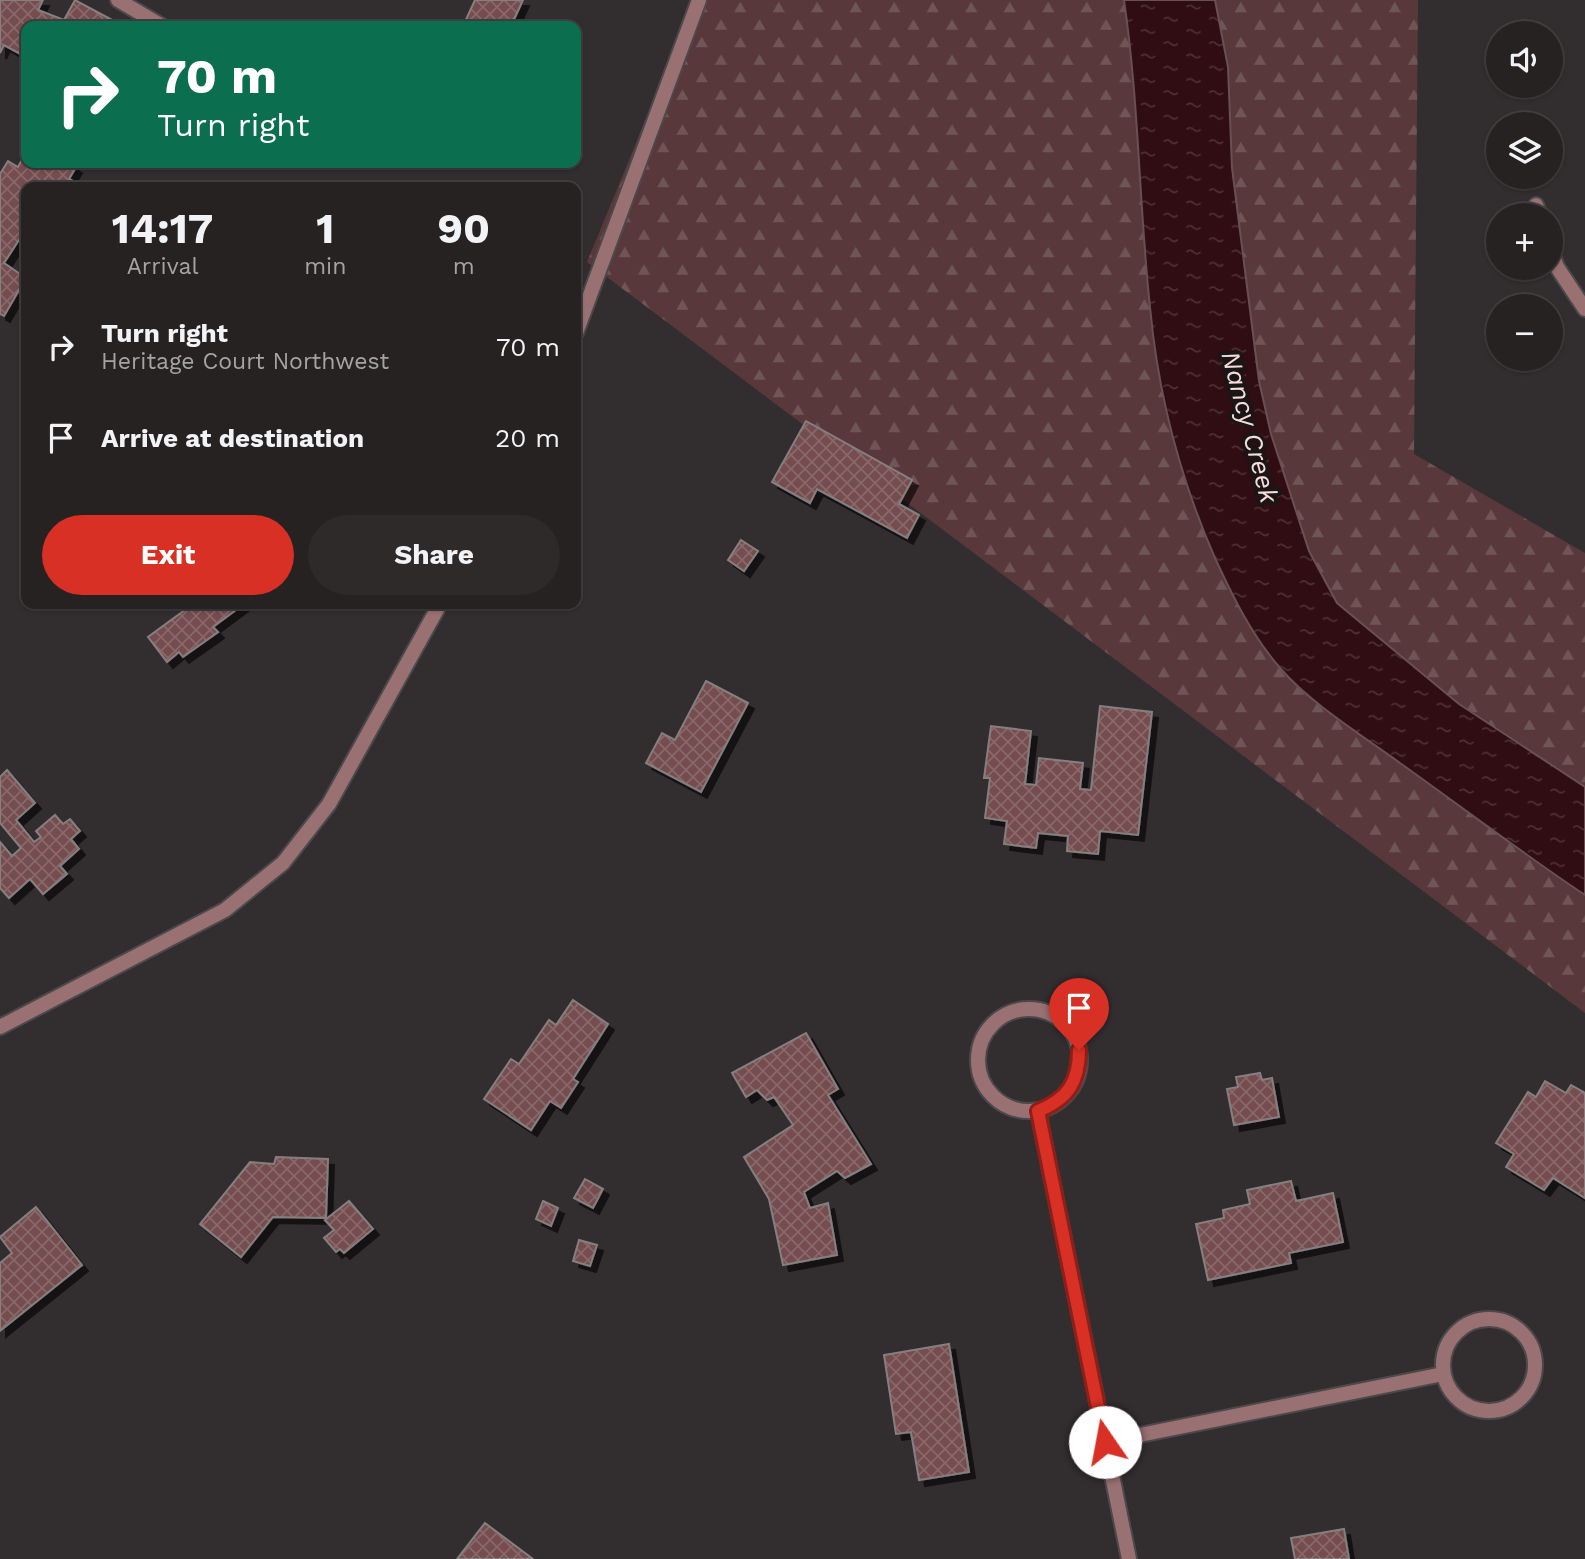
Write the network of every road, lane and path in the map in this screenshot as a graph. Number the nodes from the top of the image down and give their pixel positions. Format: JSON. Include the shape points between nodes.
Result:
{"nodes":[{"id":1,"x":118,"y":0,"type":"edge"},
{"id":2,"x":699,"y":0,"type":"edge"},
{"id":3,"x":154,"y":21,"type":"edge"},
{"id":4,"x":1563,"y":276,"type":"edge"},
{"id":5,"x":1585,"y":309,"type":"edge"},
{"id":6,"x":581,"y":319,"type":"edge"},
{"id":7,"x":437,"y":609,"type":"edge"},
{"id":8,"x":0,"y":1027,"type":"edge"},
{"id":9,"x":1038,"y":1111,"type":"junction"},
{"id":10,"x":1443,"y":1374,"type":"junction"},
{"id":11,"x":1105,"y":1442,"type":"junction"},
{"id":12,"x":1129,"y":1559,"type":"edge"}],
"edges":[{"from":1,"to":3,"type":"street"},
{"from":2,"to":6,"type":"street"},
{"from":4,"to":5,"type":"street"},
{"from":7,"to":8,"type":"street","via":[[329,804],[283,863],[225,910]]},
{"from":9,"to":9,"type":"street","via":[[1057,1103],[1071,1088],[1079,1070],[1079,1050],[1072,1031],[1058,1017],[1039,1009],[1019,1009],[1000,1017],[986,1031],[978,1050],[978,1070],[986,1088],[1000,1102],[1018,1111]]},
{"from":9,"to":11,"type":"street"},
{"from":10,"to":10,"type":"street","via":[[1450,1391],[1463,1404],[1479,1411],[1497,1410],[1514,1404],[1527,1391],[1534,1374],[1534,1356],[1514,1327],[1498,1320],[1479,1320],[1450,1340],[1443,1356]]},
{"from":10,"to":11,"type":"street"},
{"from":11,"to":12,"type":"street"}]}
